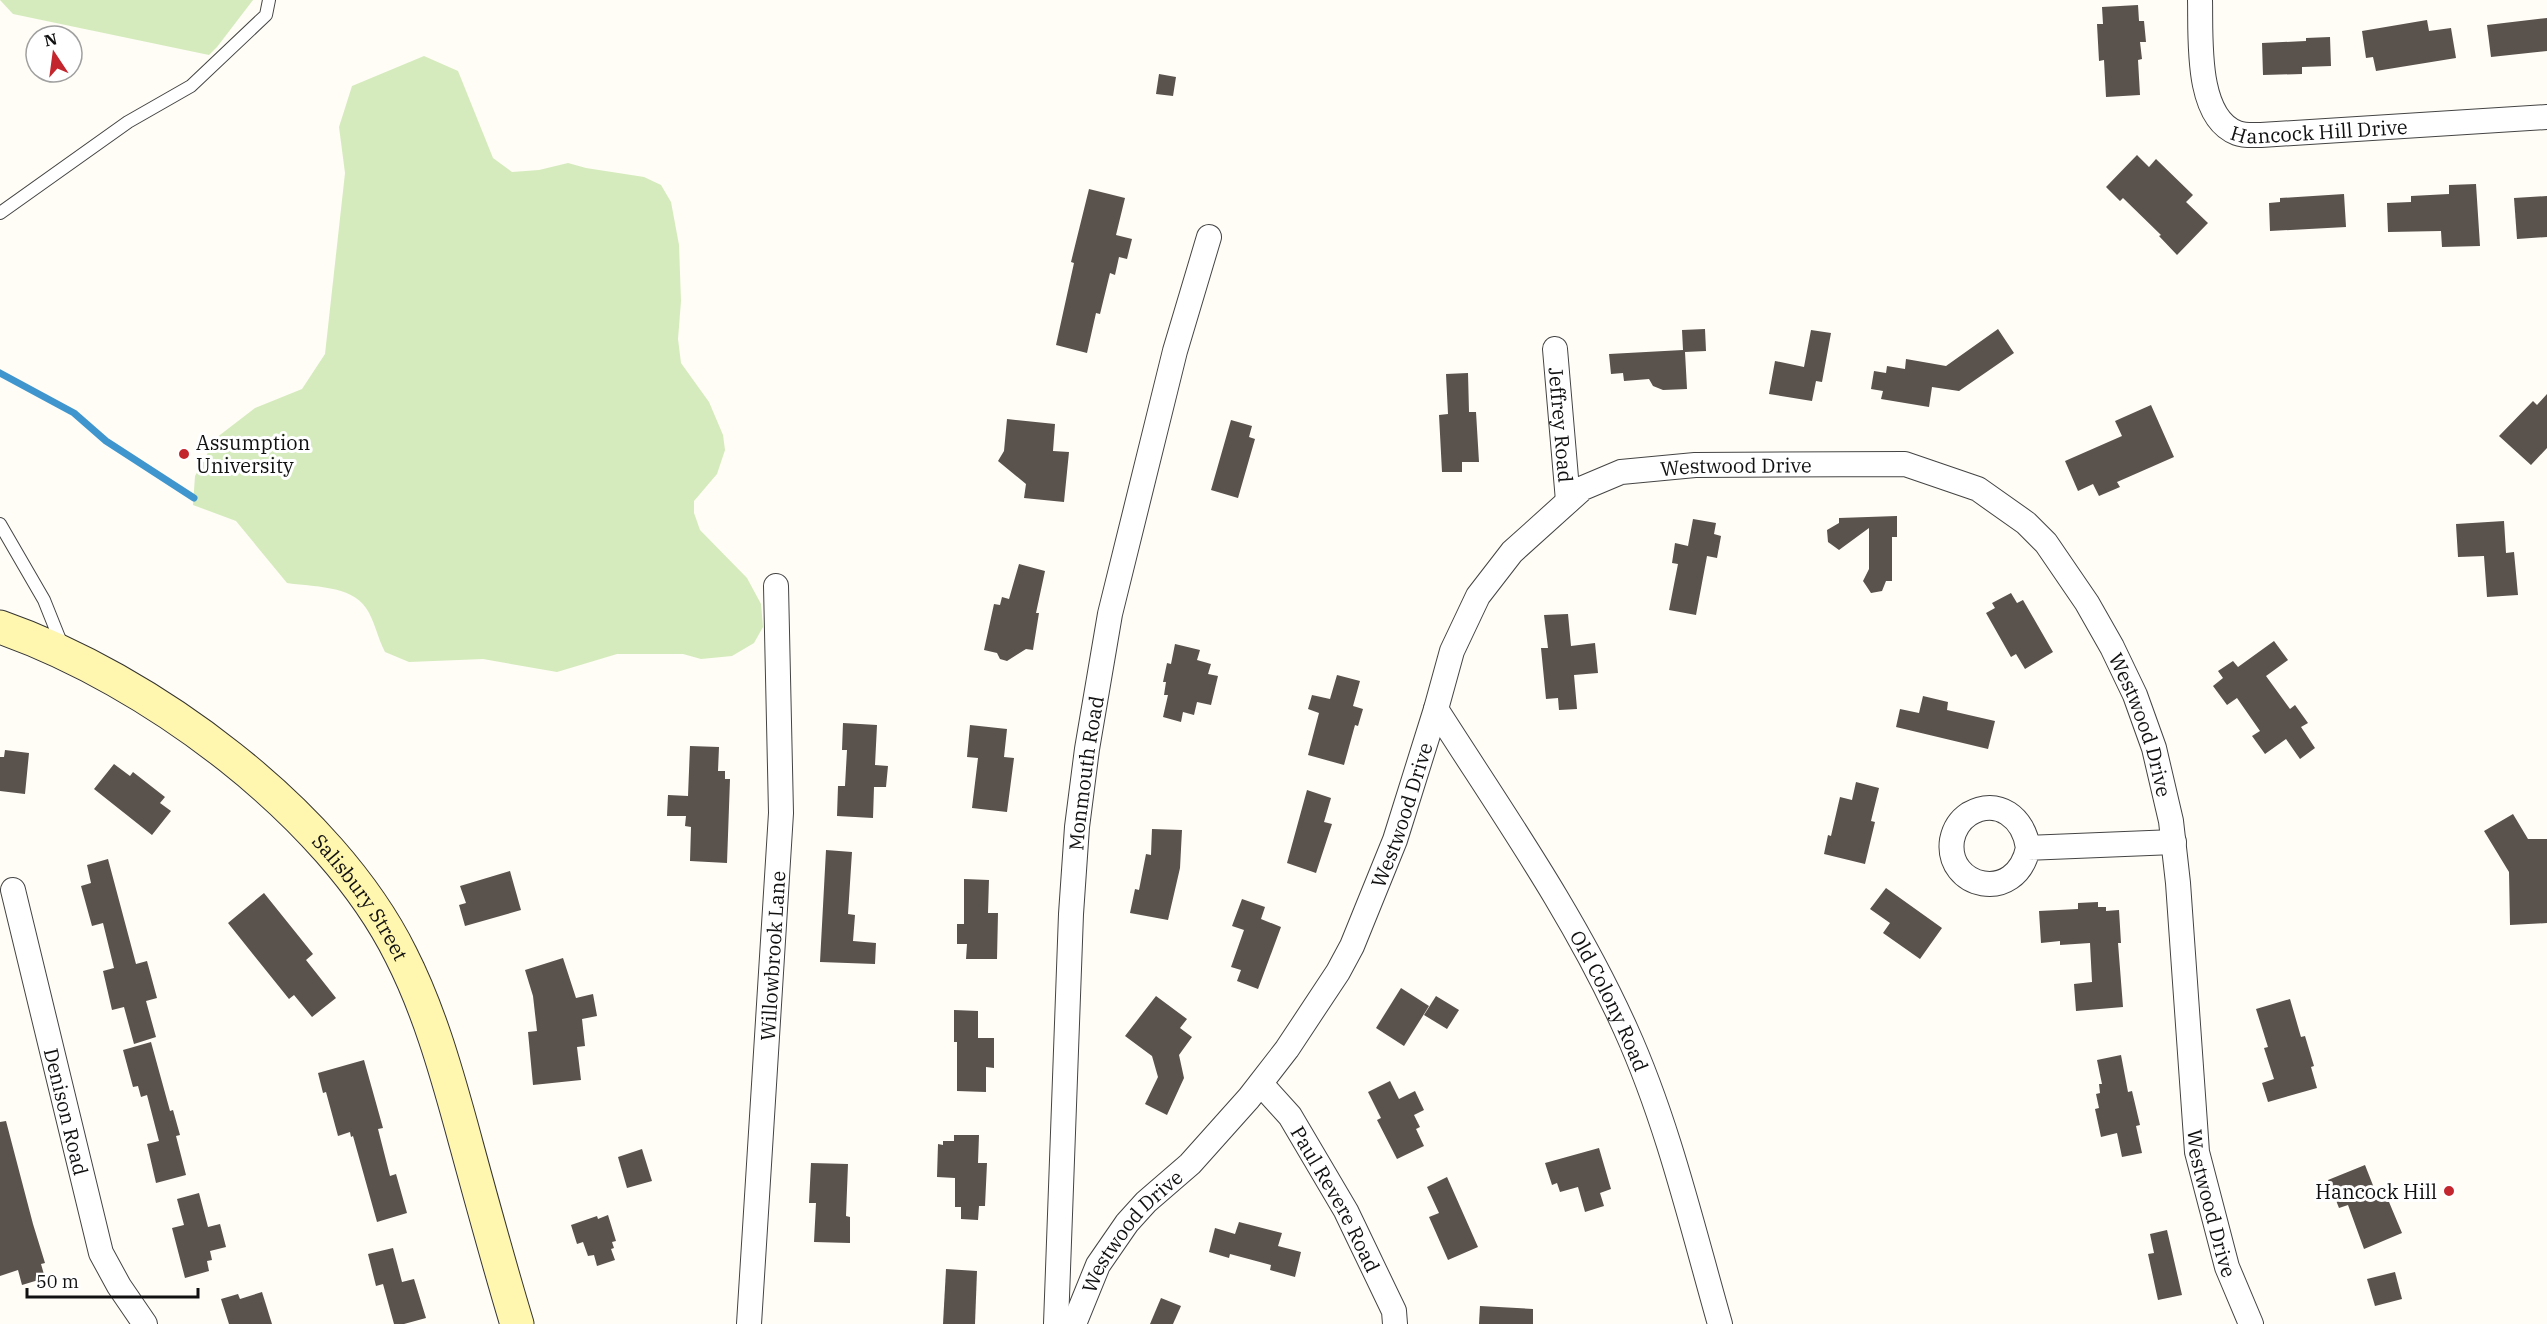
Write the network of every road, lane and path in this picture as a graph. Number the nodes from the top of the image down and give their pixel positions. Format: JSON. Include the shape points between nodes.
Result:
{"nodes":[{"id":1,"x":269,"y":0,"type":"edge"},
{"id":2,"x":2200,"y":0,"type":"edge"},
{"id":3,"x":2547,"y":117,"type":"edge"},
{"id":4,"x":0,"y":213,"type":"edge"},
{"id":5,"x":1209,"y":237,"type":"dead end"},
{"id":6,"x":1555,"y":349,"type":"dead end"},
{"id":7,"x":1568,"y":501,"type":"junction"},
{"id":8,"x":0,"y":524,"type":"edge"},
{"id":9,"x":776,"y":586,"type":"dead end"},
{"id":10,"x":0,"y":627,"type":"edge"},
{"id":11,"x":65,"y":652,"type":"junction"},
{"id":12,"x":1437,"y":709,"type":"junction"},
{"id":13,"x":2174,"y":842,"type":"junction"},
{"id":14,"x":2028,"y":848,"type":"dead end"},
{"id":15,"x":13,"y":890,"type":"dead end"},
{"id":16,"x":1261,"y":1084,"type":"junction"},
{"id":17,"x":145,"y":1324,"type":"edge"},
{"id":18,"x":517,"y":1324,"type":"edge"},
{"id":19,"x":749,"y":1324,"type":"edge"},
{"id":20,"x":1056,"y":1324,"type":"edge"},
{"id":21,"x":1074,"y":1324,"type":"edge"},
{"id":22,"x":1395,"y":1324,"type":"edge"},
{"id":23,"x":1720,"y":1324,"type":"edge"},
{"id":24,"x":2251,"y":1324,"type":"edge"}],
"edges":[{"from":1,"to":4,"type":"lane","via":[[266,15],[191,86],[128,122]]},
{"from":2,"to":3,"type":"street","name":"Hancock Hill Drive","via":[[2201,45],[2210,105],[2221,122],[2238,133],[2261,135]]},
{"from":5,"to":20,"type":"street","name":"Monmouth Road","via":[[1175,351],[1110,614],[1087,749],[1071,914]]},
{"from":6,"to":7,"type":"street","name":"Jeffrey Road"},
{"from":7,"to":12,"type":"street","name":"Westwood Drive","via":[[1512,552],[1478,596],[1452,651]]},
{"from":7,"to":13,"type":"street","name":"Westwood Drive","via":[[1603,477],[1695,465],[1905,464],[1978,489],[2026,523],[2046,543],[2100,625],[2135,694],[2154,748]]},
{"from":8,"to":11,"type":"lane","via":[[44,600]]},
{"from":9,"to":19,"type":"street","name":"Willowbrook Lane","via":[[781,813]]},
{"from":10,"to":11,"type":"main road","name":"Salisbury Street"},
{"from":11,"to":18,"type":"main road","name":"Salisbury Street","via":[[195,732],[257,779],[322,842],[378,915],[419,996],[449,1082]]},
{"from":12,"to":16,"type":"street","name":"Westwood Drive","via":[[1395,840],[1352,946],[1317,1005]]},
{"from":12,"to":23,"type":"street","name":"Old Colony Road","via":[[1581,938],[1622,1022],[1667,1142]]},
{"from":13,"to":14,"type":"street"},
{"from":13,"to":24,"type":"street","name":"Westwood Drive","via":[[2197,1152],[2227,1267]]},
{"from":15,"to":17,"type":"street","name":"Denison Road","via":[[101,1252]]},
{"from":16,"to":21,"type":"street","name":"Westwood Drive","via":[[1190,1164],[1127,1223],[1098,1265]]},
{"from":16,"to":22,"type":"street","name":"Paul Revere Road","via":[[1290,1116],[1346,1211],[1394,1311]]}]}
